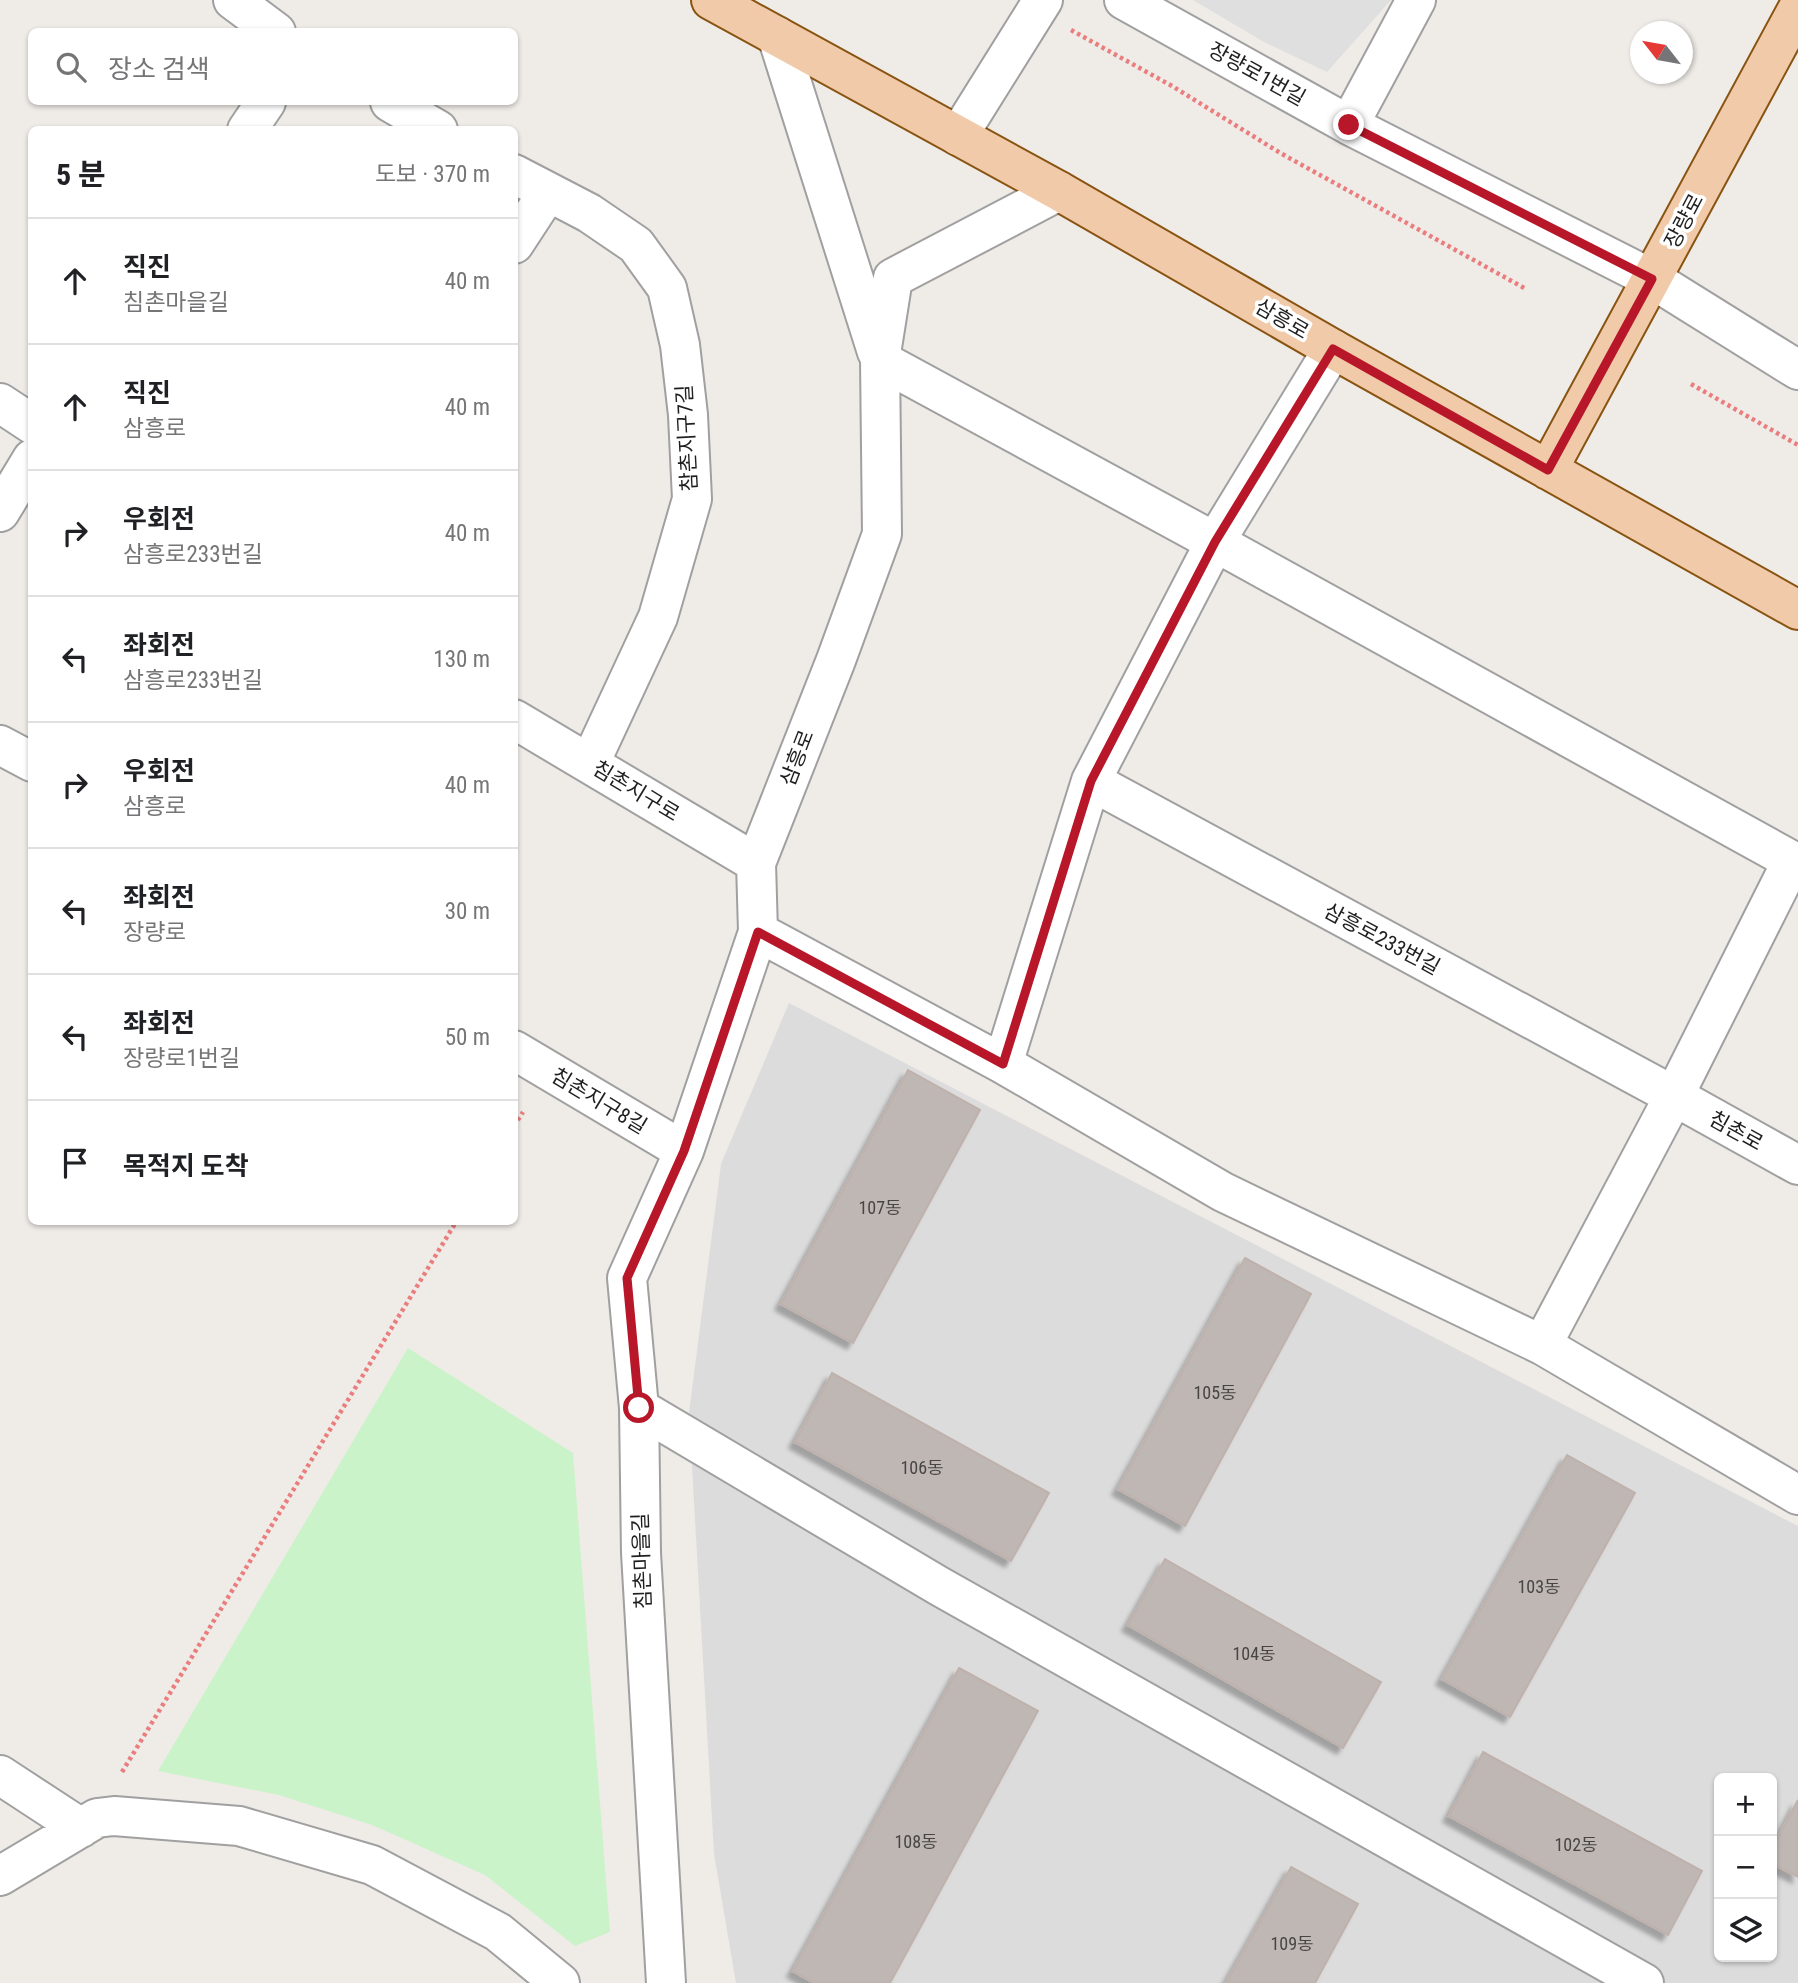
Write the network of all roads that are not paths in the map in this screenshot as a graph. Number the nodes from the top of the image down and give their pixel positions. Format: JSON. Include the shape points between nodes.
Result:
{"nodes":[{"id":1,"x":233,"y":0,"type":"edge"},
{"id":2,"x":711,"y":0,"type":"edge"},
{"id":3,"x":1043,"y":0,"type":"edge"},
{"id":4,"x":1124,"y":0,"type":"edge"},
{"id":5,"x":1416,"y":0,"type":"edge"},
{"id":6,"x":1798,"y":8,"type":"edge"},
{"id":7,"x":271,"y":28,"type":"edge"},
{"id":8,"x":777,"y":36,"type":"junction"},
{"id":9,"x":264,"y":105,"type":"edge"},
{"id":10,"x":395,"y":105,"type":"edge"},
{"id":11,"x":1349,"y":125,"type":"junction"},
{"id":12,"x":250,"y":126,"type":"edge"},
{"id":13,"x":431,"y":126,"type":"edge"},
{"id":14,"x":958,"y":136,"type":"junction"},
{"id":15,"x":518,"y":176,"type":"edge"},
{"id":16,"x":1059,"y":191,"type":"junction"},
{"id":17,"x":548,"y":192,"type":"junction"},
{"id":18,"x":518,"y":238,"type":"edge"},
{"id":19,"x":1652,"y":279,"type":"junction"},
{"id":20,"x":1333,"y":349,"type":"junction"},
{"id":21,"x":880,"y":360,"type":"junction"},
{"id":22,"x":1798,"y":370,"type":"edge"},
{"id":23,"x":0,"y":403,"type":"edge"},
{"id":24,"x":28,"y":421,"type":"edge"},
{"id":25,"x":28,"y":466,"type":"edge"},
{"id":26,"x":1548,"y":470,"type":"junction"},
{"id":27,"x":0,"y":512,"type":"edge"},
{"id":28,"x":1215,"y":542,"type":"junction"},
{"id":29,"x":1798,"y":610,"type":"edge"},
{"id":30,"x":518,"y":721,"type":"edge"},
{"id":31,"x":0,"y":746,"type":"edge"},
{"id":32,"x":28,"y":760,"type":"edge"},
{"id":33,"x":590,"y":763,"type":"junction"},
{"id":34,"x":1091,"y":781,"type":"junction"},
{"id":35,"x":1795,"y":862,"type":"edge"},
{"id":36,"x":756,"y":863,"type":"junction"},
{"id":37,"x":758,"y":932,"type":"junction"},
{"id":38,"x":518,"y":1053,"type":"edge"},
{"id":39,"x":1003,"y":1064,"type":"junction"},
{"id":40,"x":1674,"y":1096,"type":"junction"},
{"id":41,"x":684,"y":1151,"type":"junction"},
{"id":42,"x":1798,"y":1166,"type":"edge"},
{"id":43,"x":1542,"y":1345,"type":"junction"},
{"id":44,"x":639,"y":1408,"type":"junction"},
{"id":45,"x":1798,"y":1495,"type":"edge"},
{"id":46,"x":0,"y":1776,"type":"edge"},
{"id":47,"x":81,"y":1828,"type":"junction"},
{"id":48,"x":0,"y":1875,"type":"edge"},
{"id":49,"x":560,"y":1983,"type":"edge"},
{"id":50,"x":666,"y":1983,"type":"edge"},
{"id":51,"x":1644,"y":1983,"type":"edge"}],
"edges":[{"from":1,"to":7,"type":"street"},
{"from":2,"to":8,"type":"main road","name":"삼흥로"},
{"from":3,"to":14,"type":"street"},
{"from":4,"to":11,"type":"street","name":"장량로1번길"},
{"from":5,"to":11,"type":"street"},
{"from":6,"to":19,"type":"main road","name":"장량로"},
{"from":8,"to":14,"type":"main road","name":"삼흥로"},
{"from":8,"to":21,"type":"street","name":"삼흥로"},
{"from":9,"to":12,"type":"street"},
{"from":10,"to":13,"type":"street"},
{"from":11,"to":19,"type":"street","name":"장량로1번길"},
{"from":14,"to":16,"type":"main road","name":"삼흥로"},
{"from":15,"to":17,"type":"street","name":"참촌지구7길"},
{"from":16,"to":20,"type":"main road","name":"삼흥로"},
{"from":16,"to":21,"type":"street","name":"삼흥로","via":[[893,278]]},
{"from":17,"to":18,"type":"street"},
{"from":17,"to":33,"type":"street","name":"참촌지구7길","via":[[590,213],[636,245],[667,288],[680,345],[688,415],[692,499],[658,617]]},
{"from":19,"to":22,"type":"street","name":"장량로1번길"},
{"from":19,"to":26,"type":"main road","name":"장량로"},
{"from":20,"to":26,"type":"main road","name":"삼흥로"},
{"from":20,"to":28,"type":"street"},
{"from":21,"to":28,"type":"street"},
{"from":21,"to":36,"type":"street","name":"삼흥로","via":[[882,534]]},
{"from":23,"to":24,"type":"street"},
{"from":25,"to":27,"type":"street"},
{"from":26,"to":29,"type":"main road","name":"삼흥로"},
{"from":28,"to":34,"type":"street"},
{"from":28,"to":35,"type":"street"},
{"from":30,"to":33,"type":"street","name":"침촌지구로"},
{"from":31,"to":32,"type":"street"},
{"from":33,"to":36,"type":"street","name":"침촌지구로"},
{"from":34,"to":39,"type":"street"},
{"from":34,"to":40,"type":"street","name":"삼흥로233번길"},
{"from":35,"to":40,"type":"street"},
{"from":36,"to":37,"type":"street","name":"삼흥로"},
{"from":37,"to":39,"type":"street"},
{"from":37,"to":41,"type":"street","name":"삼흥로"},
{"from":38,"to":41,"type":"street","name":"침촌지구8길"},
{"from":39,"to":43,"type":"street","via":[[1223,1192]]},
{"from":40,"to":42,"type":"street","name":"침촌로"},
{"from":40,"to":43,"type":"street"},
{"from":41,"to":44,"type":"street","name":"침촌마을길","via":[[627,1278]]},
{"from":43,"to":45,"type":"street"},
{"from":44,"to":50,"type":"street","name":"침촌마을길","via":[[641,1553]]},
{"from":44,"to":51,"type":"street","via":[[951,1592]]},
{"from":46,"to":47,"type":"street"},
{"from":47,"to":48,"type":"street"},
{"from":47,"to":49,"type":"street","via":[[97,1818],[114,1816],[239,1826],[372,1865],[498,1932]]}]}
